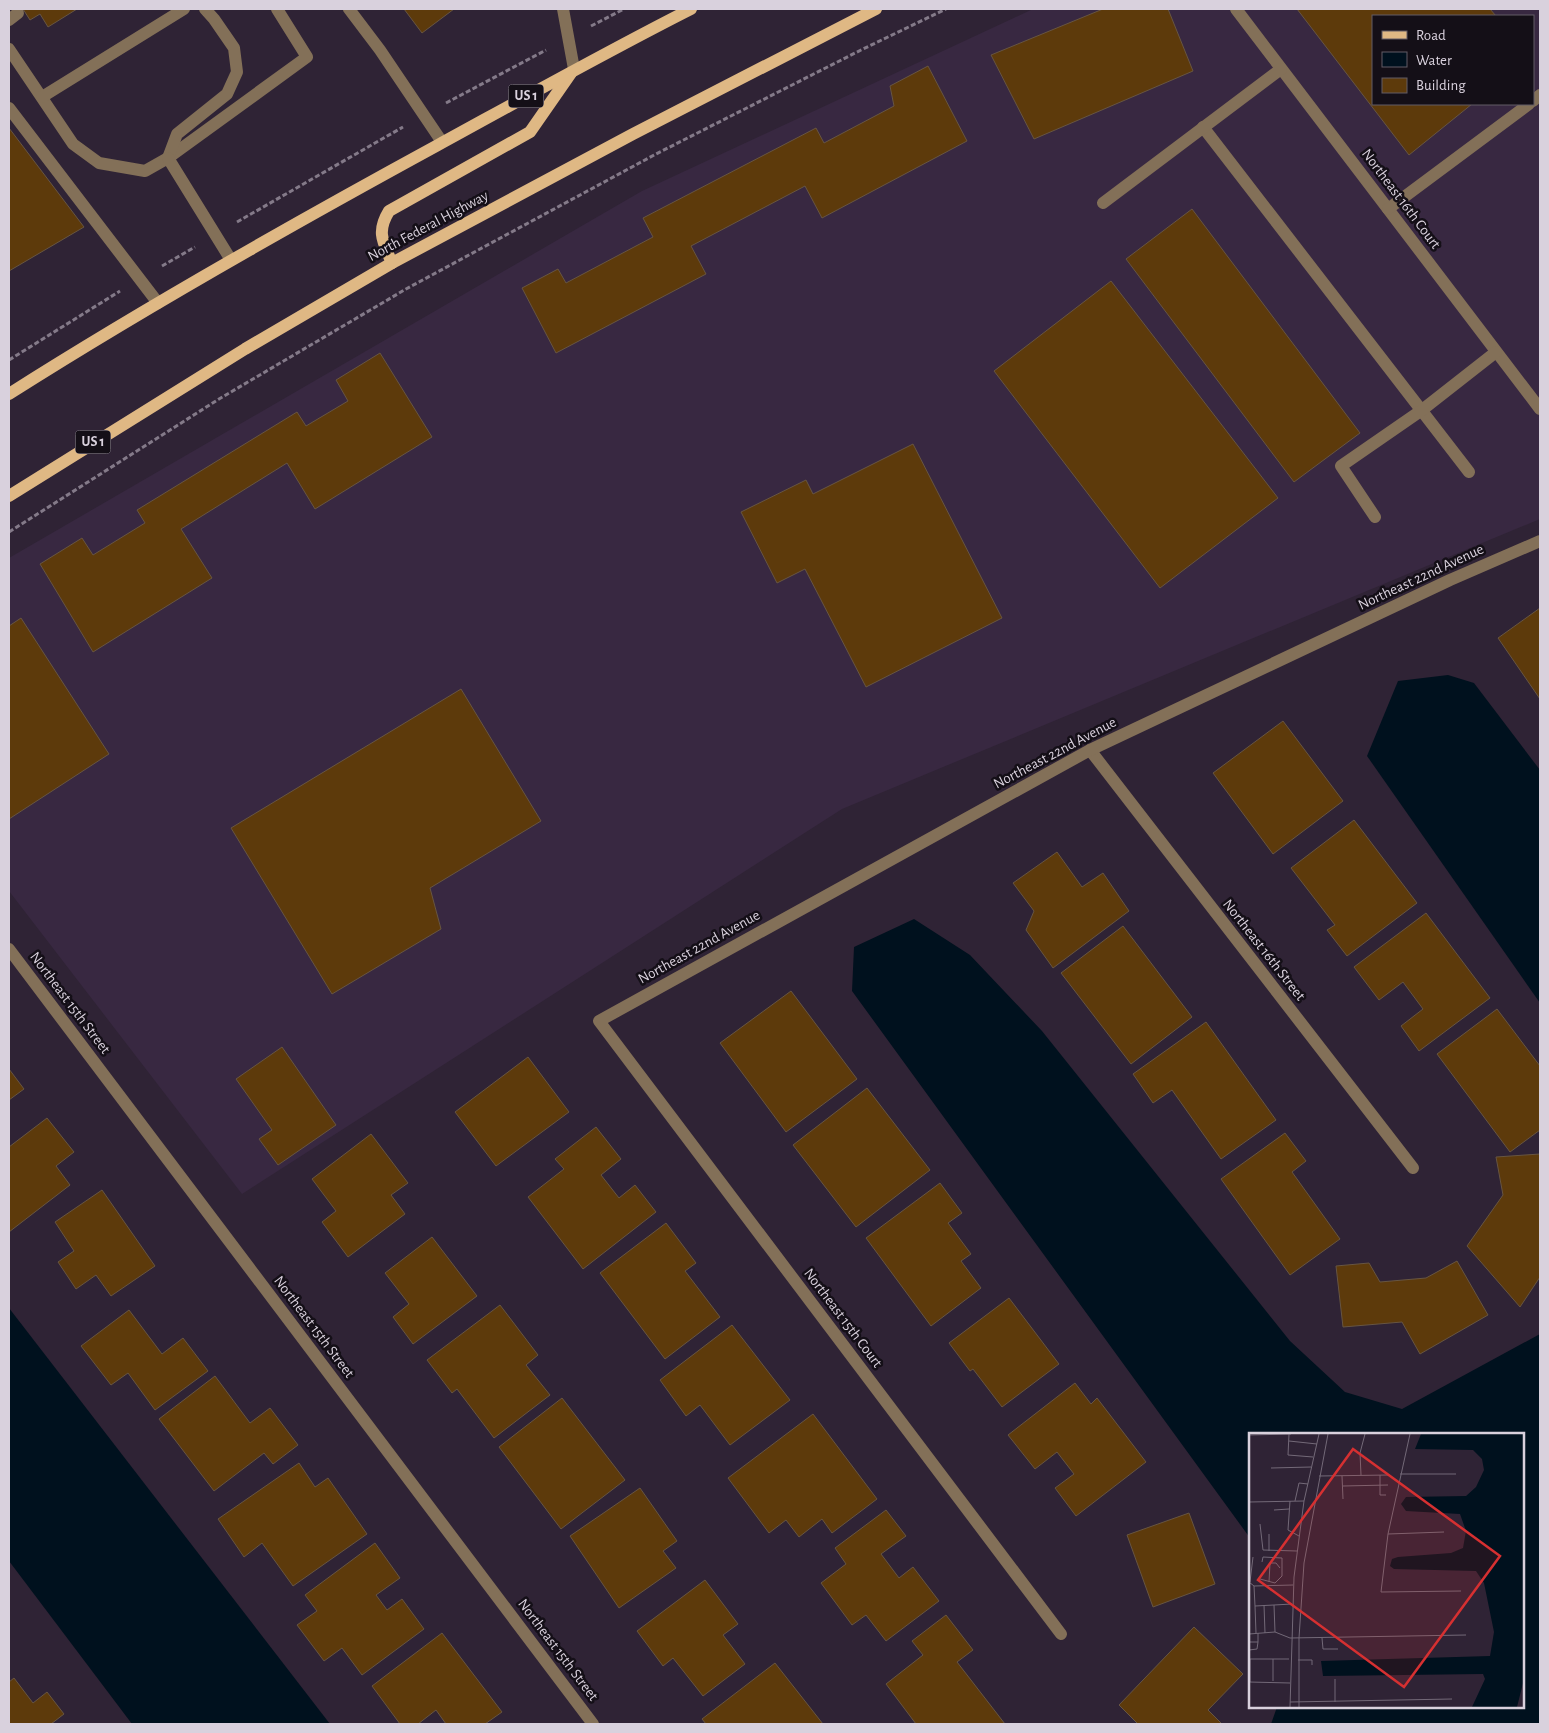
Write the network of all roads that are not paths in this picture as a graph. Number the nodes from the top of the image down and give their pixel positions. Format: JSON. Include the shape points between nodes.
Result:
{"nodes":[{"id":1,"x":184,"y":9,"type":"edge"},
{"id":2,"x":205,"y":9,"type":"edge"},
{"id":3,"x":277,"y":9,"type":"edge"},
{"id":4,"x":350,"y":9,"type":"edge"},
{"id":5,"x":563,"y":9,"type":"edge"},
{"id":6,"x":691,"y":9,"type":"edge"},
{"id":7,"x":852,"y":9,"type":"edge"},
{"id":8,"x":876,"y":9,"type":"edge"},
{"id":9,"x":1236,"y":9,"type":"edge"},
{"id":10,"x":844,"y":24,"type":"junction"},
{"id":11,"x":9,"y":48,"type":"edge"},
{"id":12,"x":574,"y":69,"type":"junction"},
{"id":13,"x":1281,"y":69,"type":"junction"},
{"id":14,"x":42,"y":97,"type":"junction"},
{"id":15,"x":1527,"y":105,"type":"edge"},
{"id":16,"x":9,"y":108,"type":"edge"},
{"id":17,"x":1203,"y":128,"type":"junction"},
{"id":18,"x":442,"y":142,"type":"junction"},
{"id":19,"x":168,"y":158,"type":"junction"},
{"id":20,"x":1103,"y":203,"type":"dead end"},
{"id":21,"x":1388,"y":209,"type":"junction"},
{"id":22,"x":231,"y":260,"type":"junction"},
{"id":23,"x":392,"y":263,"type":"junction"},
{"id":24,"x":158,"y":303,"type":"junction"},
{"id":25,"x":1496,"y":352,"type":"junction"},
{"id":26,"x":9,"y":394,"type":"edge"},
{"id":27,"x":1540,"y":409,"type":"edge"},
{"id":28,"x":1422,"y":410,"type":"junction"},
{"id":29,"x":1469,"y":472,"type":"dead end"},
{"id":30,"x":9,"y":496,"type":"edge"},
{"id":31,"x":1375,"y":516,"type":"dead end"},
{"id":32,"x":1540,"y":541,"type":"edge"},
{"id":33,"x":1090,"y":750,"type":"junction"},
{"id":34,"x":9,"y":949,"type":"edge"},
{"id":35,"x":599,"y":1021,"type":"joint"},
{"id":36,"x":1413,"y":1168,"type":"dead end"},
{"id":37,"x":1061,"y":1634,"type":"dead end"},
{"id":38,"x":593,"y":1724,"type":"edge"}],
"edges":[{"from":1,"to":14,"type":"street"},
{"from":2,"to":19,"type":"street","via":[[234,48],[237,72],[227,94],[178,134]]},
{"from":3,"to":19,"type":"street","via":[[307,57]]},
{"from":4,"to":18,"type":"street"},
{"from":5,"to":12,"type":"street"},
{"from":6,"to":12,"type":"main road","number":"US 1"},
{"from":7,"to":10,"type":"main road"},
{"from":8,"to":10,"type":"main road","name":"North Federal Highway","number":"US 1"},
{"from":9,"to":13,"type":"street","name":"Northeast 16th Court"},
{"from":10,"to":23,"type":"main road","name":"North Federal Highway","number":"US 1"},
{"from":11,"to":14,"type":"street"},
{"from":12,"to":18,"type":"main road","number":"US 1"},
{"from":12,"to":23,"type":"main road","via":[[530,132],[389,212],[383,221],[381,236]]},
{"from":13,"to":17,"type":"street"},
{"from":13,"to":21,"type":"street","name":"Northeast 16th Court"},
{"from":14,"to":19,"type":"street","via":[[73,144],[99,163],[145,170]]},
{"from":15,"to":21,"type":"street"},
{"from":16,"to":24,"type":"street"},
{"from":17,"to":20,"type":"street"},
{"from":17,"to":28,"type":"street"},
{"from":18,"to":22,"type":"main road","number":"US 1"},
{"from":19,"to":22,"type":"street"},
{"from":21,"to":25,"type":"street","name":"Northeast 16th Court"},
{"from":22,"to":24,"type":"main road","number":"US 1"},
{"from":23,"to":30,"type":"main road","name":"North Federal Highway","number":"US 1","via":[[246,348]]},
{"from":24,"to":26,"type":"main road","number":"US 1"},
{"from":25,"to":27,"type":"street","name":"Northeast 16th Court"},
{"from":25,"to":28,"type":"street"},
{"from":28,"to":29,"type":"street"},
{"from":28,"to":31,"type":"street","via":[[1341,466]]},
{"from":32,"to":33,"type":"street","name":"Northeast 22nd Avenue","via":[[1450,580]]},
{"from":33,"to":35,"type":"street","name":"Northeast 22nd Avenue"},
{"from":33,"to":36,"type":"street","name":"Northeast 16th Street"},
{"from":34,"to":38,"type":"street","name":"Northeast 15th Street"},
{"from":35,"to":37,"type":"street","name":"Northeast 15th Court"}]}
